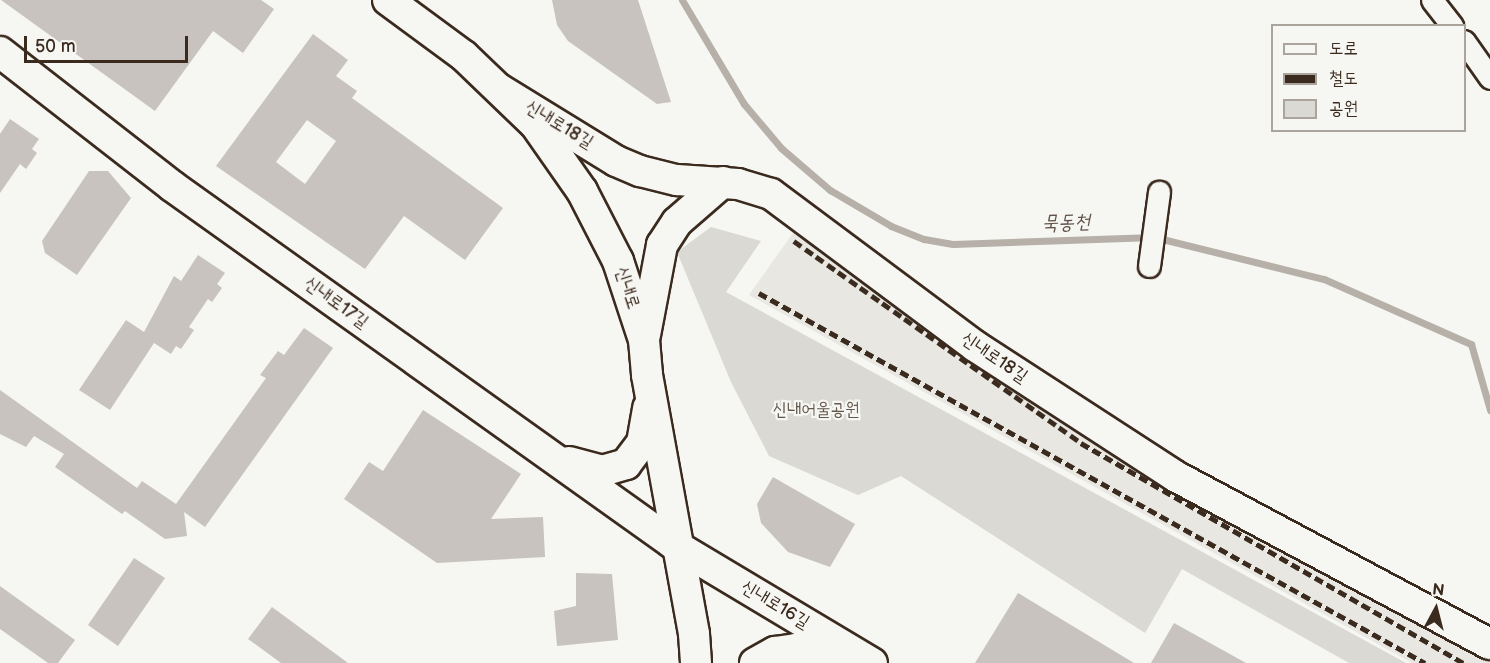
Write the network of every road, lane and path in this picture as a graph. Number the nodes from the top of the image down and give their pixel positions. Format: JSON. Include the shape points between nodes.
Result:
{"nodes":[{"id":1,"x":388,"y":0,"type":"edge"},
{"id":2,"x":1432,"y":0,"type":"edge"},
{"id":3,"x":1450,"y":24,"type":"edge"},
{"id":4,"x":1466,"y":44,"type":"edge"},
{"id":5,"x":0,"y":52,"type":"edge"},
{"id":6,"x":1490,"y":78,"type":"edge"},
{"id":7,"x":499,"y":89,"type":"junction"},
{"id":8,"x":723,"y":182,"type":"junction"},
{"id":9,"x":1159,"y":192,"type":"dead end"},
{"id":10,"x":1149,"y":266,"type":"dead end"},
{"id":11,"x":644,"y":340,"type":"junction"},
{"id":12,"x":650,"y":390,"type":"junction"},
{"id":13,"x":541,"y":450,"type":"junction"},
{"id":14,"x":678,"y":547,"type":"junction"},
{"id":15,"x":1490,"y":644,"type":"edge"},
{"id":16,"x":696,"y":663,"type":"edge"},
{"id":17,"x":754,"y":663,"type":"edge"},
{"id":18,"x":852,"y":663,"type":"edge"},
{"id":19,"x":872,"y":663,"type":"edge"}],
"edges":[{"from":1,"to":7,"type":"street","name":"신내로","via":[[464,56]]},
{"from":2,"to":3,"type":"street"},
{"from":4,"to":6,"type":"street"},
{"from":5,"to":13,"type":"street","name":"신내로17길","via":[[172,186]]},
{"from":7,"to":8,"type":"street","name":"신내로18길","via":[[640,171],[678,180]]},
{"from":7,"to":11,"type":"street","name":"신내로","via":[[535,124],[582,191],[618,261]]},
{"from":8,"to":11,"type":"street","via":[[677,222],[662,245]]},
{"from":8,"to":15,"type":"street","name":"신내로18길","via":[[761,189],[783,201],[975,346],[1175,476],[1432,617]]},
{"from":9,"to":10,"type":"street"},
{"from":11,"to":12,"type":"street","name":"신내로"},
{"from":12,"to":13,"type":"street","via":[[642,443],[620,468],[592,469]]},
{"from":12,"to":14,"type":"street","name":"신내로"},
{"from":13,"to":14,"type":"street","name":"신내로17길"},
{"from":14,"to":16,"type":"street","name":"신내로"},
{"from":14,"to":19,"type":"street","name":"신내로16길"},
{"from":17,"to":18,"type":"street","via":[[775,652],[796,649]]}]}
